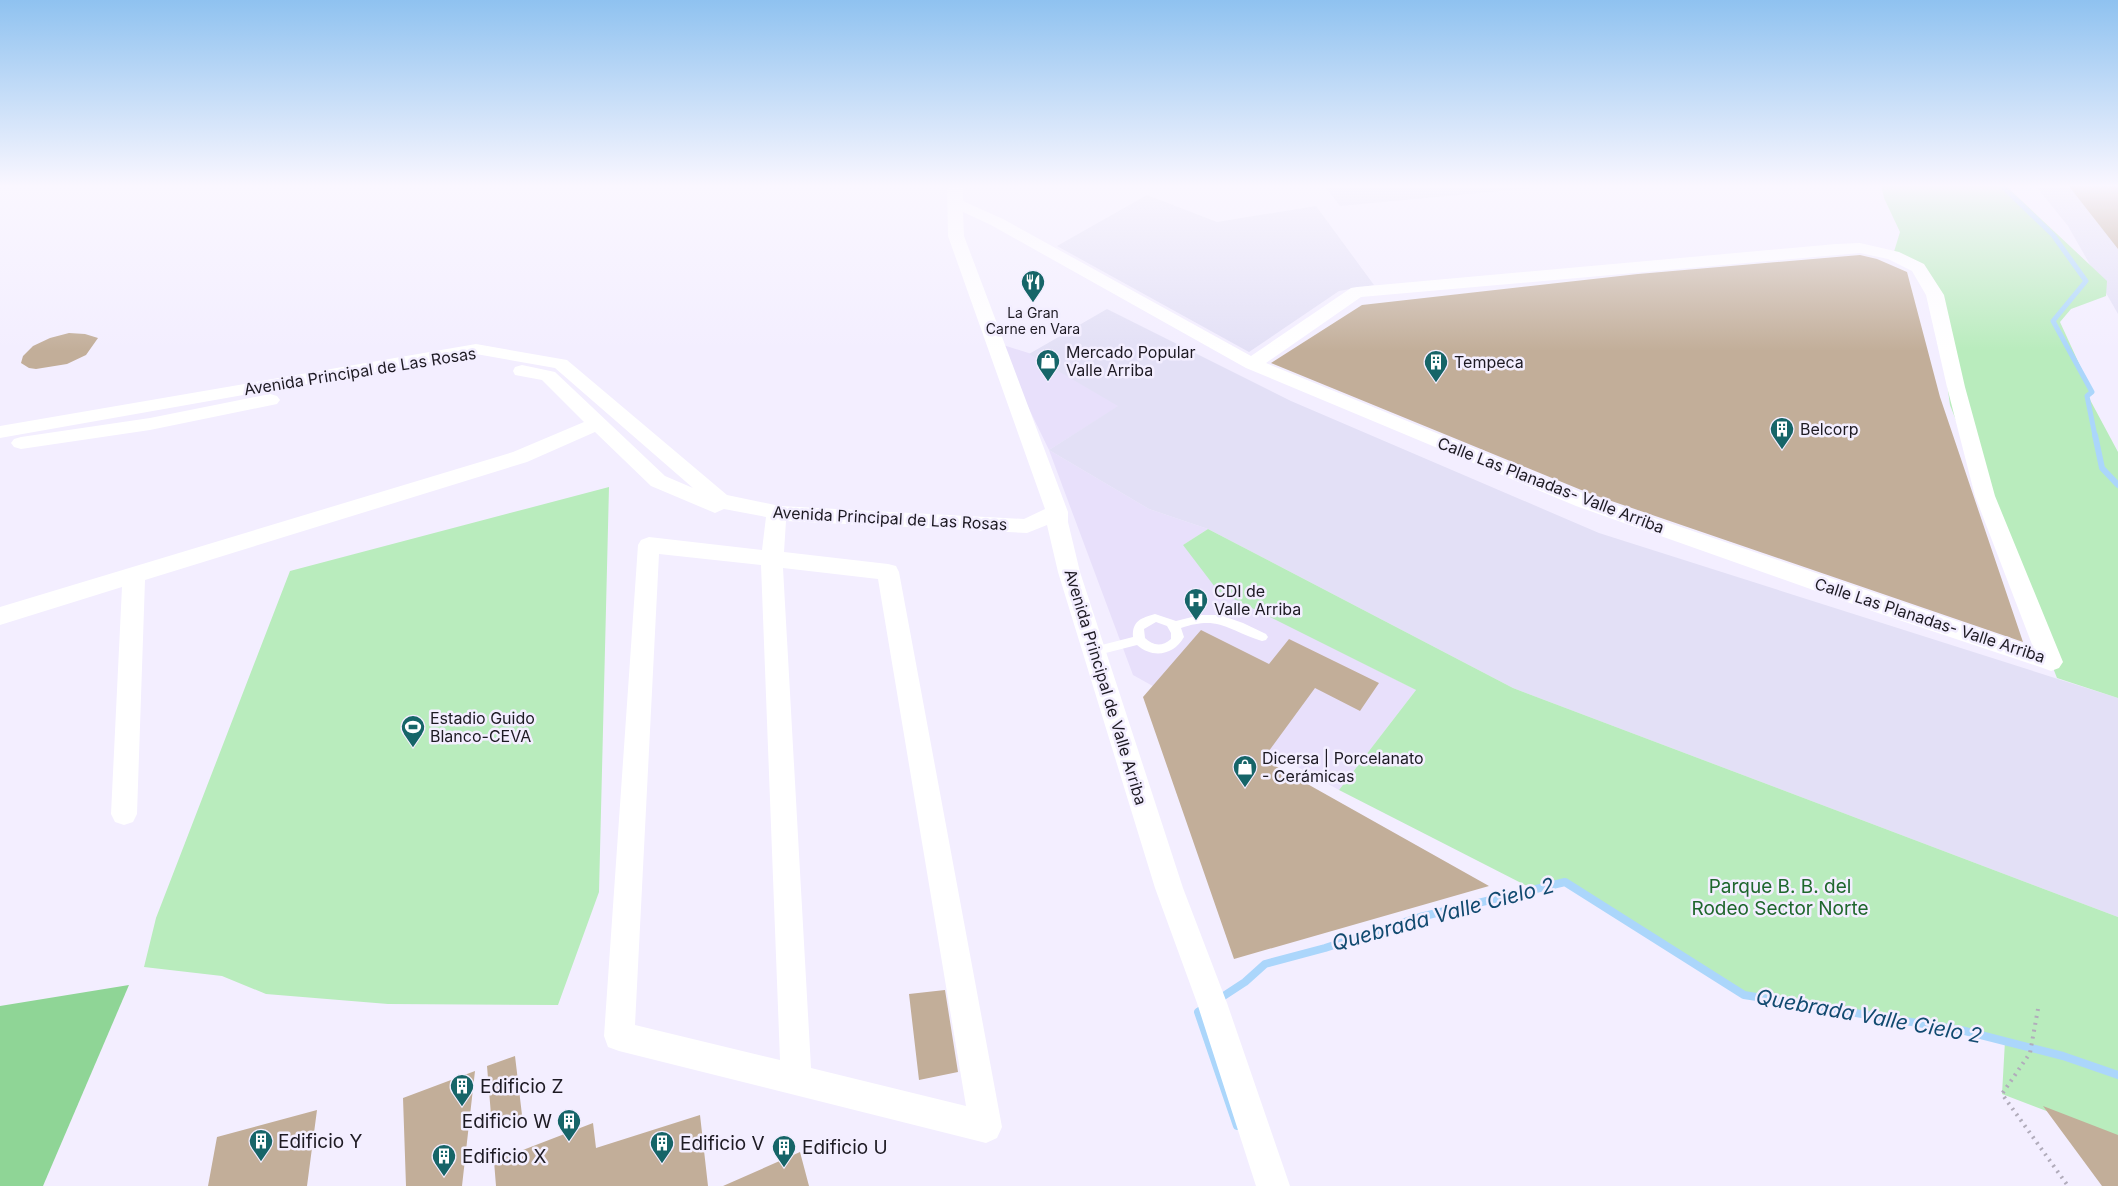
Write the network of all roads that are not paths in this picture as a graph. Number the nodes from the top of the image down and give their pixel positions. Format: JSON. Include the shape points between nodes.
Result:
{"nodes":[{"id":1,"x":958,"y":240,"type":"edge"},
{"id":2,"x":1030,"y":240,"type":"edge"},
{"id":3,"x":1252,"y":364,"type":"junction"},
{"id":4,"x":598,"y":423,"type":"junction"},
{"id":5,"x":0,"y":432,"type":"edge"},
{"id":6,"x":0,"y":446,"type":"edge"},
{"id":7,"x":1057,"y":517,"type":"junction"},
{"id":8,"x":776,"y":519,"type":"junction"},
{"id":9,"x":772,"y":560,"type":"junction"},
{"id":10,"x":134,"y":575,"type":"junction"},
{"id":11,"x":0,"y":616,"type":"edge"},
{"id":12,"x":1175,"y":626,"type":"junction"},
{"id":13,"x":1262,"y":637,"type":"dead end"},
{"id":14,"x":1139,"y":640,"type":"junction"},
{"id":15,"x":1094,"y":651,"type":"junction"},
{"id":16,"x":124,"y":814,"type":"dead end"},
{"id":17,"x":796,"y":1079,"type":"junction"},
{"id":18,"x":1273,"y":1186,"type":"edge"}],
"edges":[{"from":1,"to":7,"type":"street","name":"Avenida Principal de Valle Arriba"},
{"from":2,"to":3,"type":"street","name":"Calle Las Planadas- Valle Arriba"},
{"from":3,"to":3,"type":"street","name":"Calle Las Planadas- Valle Arriba","via":[[1582,501],[2051,662],[1986,496],[1935,296],[1918,268],[1893,255],[1860,248],[1836,248],[1357,292]]},
{"from":4,"to":6,"type":"street","via":[[548,376],[469,360],[150,424]]},
{"from":4,"to":8,"type":"street","via":[[658,480],[716,507]]},
{"from":4,"to":10,"type":"street","via":[[520,456]]},
{"from":5,"to":7,"type":"street","name":"Avenida Principal de Las Rosas","via":[[476,349],[560,364],[721,501],[780,513],[1027,526]]},
{"from":7,"to":8,"type":"street","via":[[1030,532],[839,525]]},
{"from":7,"to":15,"type":"street","name":"Avenida Principal de Valle Arriba","via":[[1069,572]]},
{"from":8,"to":9,"type":"street"},
{"from":9,"to":17,"type":"street"},
{"from":9,"to":17,"type":"street","via":[[649,545],[619,1036]]},
{"from":9,"to":17,"type":"street","via":[[888,572],[986,1127]]},
{"from":10,"to":11,"type":"street"},
{"from":10,"to":16,"type":"street"},
{"from":12,"to":13,"type":"lane","via":[[1195,619],[1214,618],[1232,622]]},
{"from":12,"to":14,"type":"lane","via":[[1163,619],[1148,620],[1138,628]]},
{"from":12,"to":14,"type":"lane","via":[[1176,643],[1164,649],[1149,648]]},
{"from":14,"to":15,"type":"lane"},
{"from":15,"to":18,"type":"street","name":"Avenida Principal de Valle Arriba","via":[[1169,888],[1212,1003]]}]}
